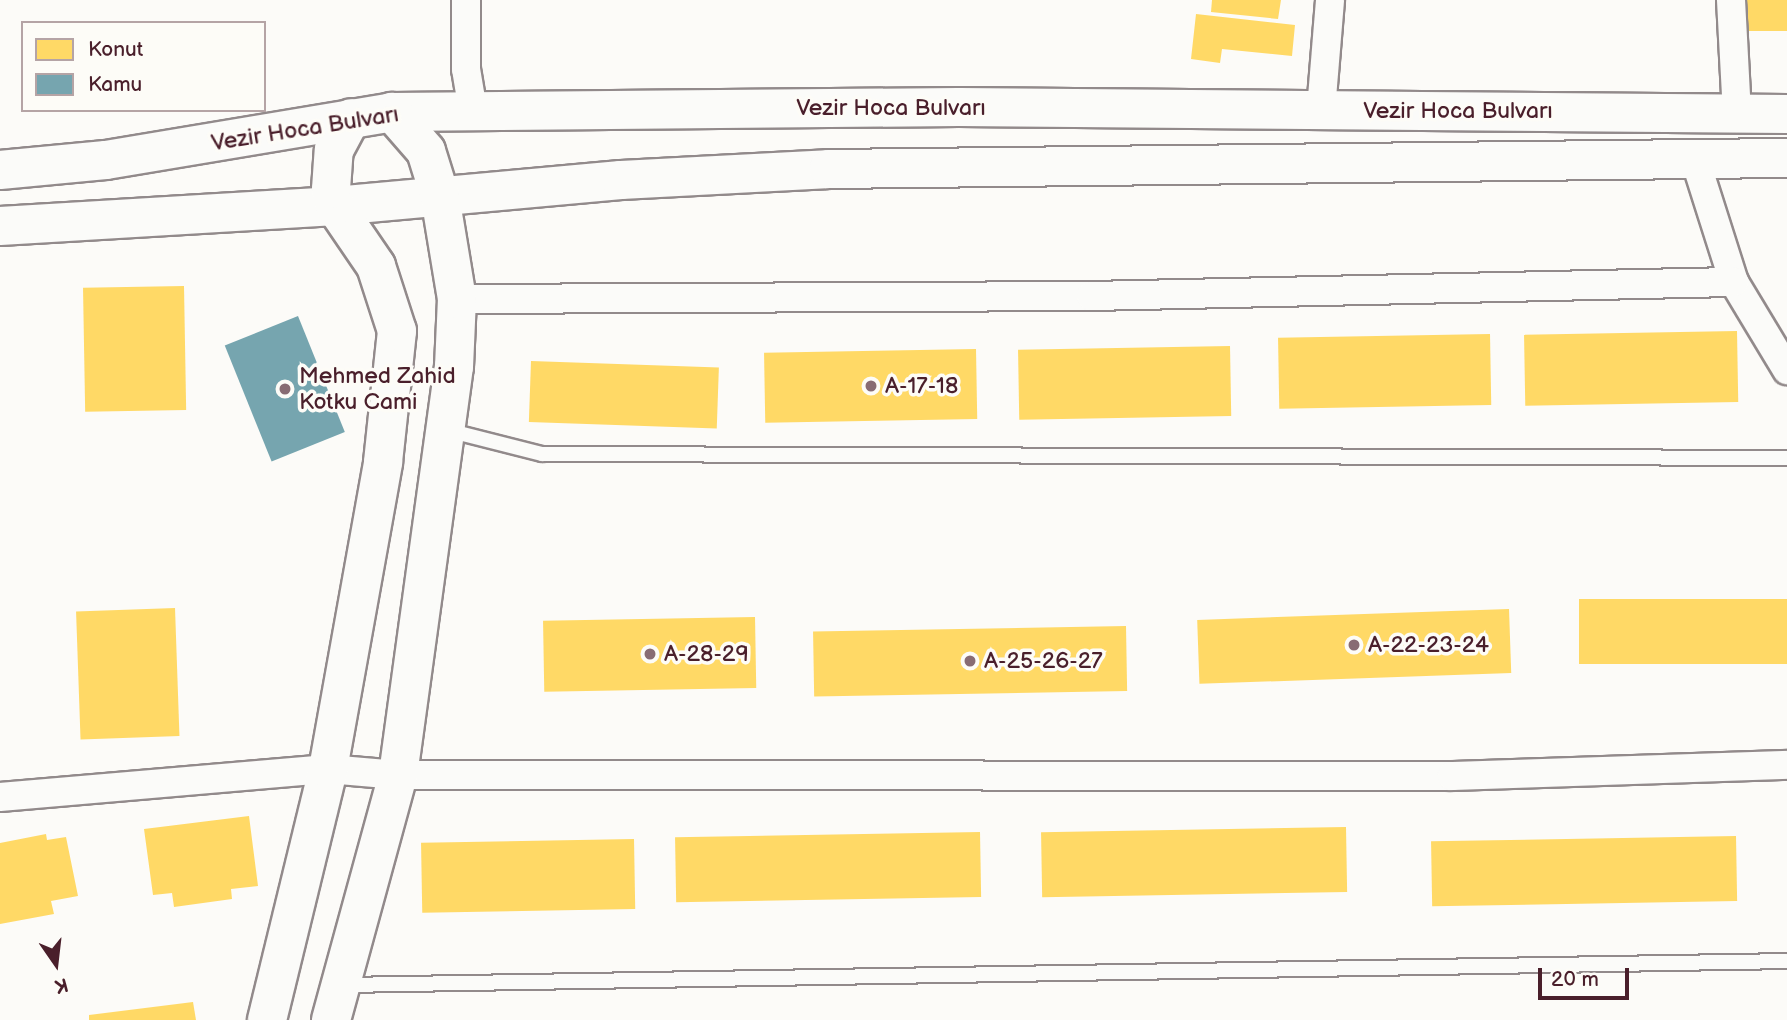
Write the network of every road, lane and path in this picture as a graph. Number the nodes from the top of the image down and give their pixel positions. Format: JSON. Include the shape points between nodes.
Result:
{"nodes":[{"id":1,"x":466,"y":0,"type":"edge"},
{"id":2,"x":1330,"y":0,"type":"edge"},
{"id":3,"x":1731,"y":0,"type":"edge"},
{"id":4,"x":1321,"y":110,"type":"junction"},
{"id":5,"x":473,"y":111,"type":"junction"},
{"id":6,"x":392,"y":112,"type":"junction"},
{"id":7,"x":1738,"y":113,"type":"junction"},
{"id":8,"x":1787,"y":114,"type":"edge"},
{"id":9,"x":351,"y":118,"type":"junction"},
{"id":10,"x":1694,"y":156,"type":"junction"},
{"id":11,"x":1787,"y":158,"type":"edge"},
{"id":12,"x":0,"y":170,"type":"edge"},
{"id":13,"x":440,"y":196,"type":"junction"},
{"id":14,"x":335,"y":206,"type":"junction"},
{"id":15,"x":0,"y":226,"type":"edge"},
{"id":16,"x":1734,"y":282,"type":"junction"},
{"id":17,"x":457,"y":299,"type":"junction"},
{"id":18,"x":1787,"y":370,"type":"edge"},
{"id":19,"x":446,"y":430,"type":"junction"},
{"id":20,"x":1787,"y":458,"type":"edge"},
{"id":21,"x":1787,"y":765,"type":"edge"},
{"id":22,"x":328,"y":769,"type":"junction"},
{"id":23,"x":398,"y":775,"type":"junction"},
{"id":24,"x":0,"y":797,"type":"edge"},
{"id":25,"x":1787,"y":961,"type":"edge"},
{"id":26,"x":336,"y":1003,"type":"edge"},
{"id":27,"x":267,"y":1020,"type":"edge"}],
"edges":[{"from":1,"to":5,"type":"street","via":[[466,69]]},
{"from":2,"to":4,"type":"street"},
{"from":3,"to":7,"type":"street"},
{"from":4,"to":5,"type":"main road","name":"Vezir Hoca Bulvarı"},
{"from":4,"to":7,"type":"main road","name":"Vezir Hoca Bulvarı"},
{"from":5,"to":6,"type":"main road","name":"Vezir Hoca Bulvarı"},
{"from":6,"to":9,"type":"main road","name":"Vezir Hoca Bulvarı"},
{"from":6,"to":13,"type":"main road","via":[[426,151]]},
{"from":7,"to":8,"type":"main road","name":"Vezir Hoca Bulvarı"},
{"from":9,"to":12,"type":"main road","name":"Vezir Hoca Bulvarı","via":[[106,160]]},
{"from":9,"to":14,"type":"main road","via":[[334,150],[330,173]]},
{"from":10,"to":11,"type":"main road","name":"Vezir Hoca Bulvarı"},
{"from":10,"to":13,"type":"main road","name":"Vezir Hoca Bulvarı","via":[[829,169]]},
{"from":10,"to":16,"type":"street"},
{"from":13,"to":14,"type":"main road","name":"Vezir Hoca Bulvarı"},
{"from":13,"to":17,"type":"main road"},
{"from":14,"to":15,"type":"main road","name":"Vezir Hoca Bulvarı"},
{"from":14,"to":22,"type":"main road","via":[[376,266],[397,331],[383,462]]},
{"from":16,"to":17,"type":"street","via":[[1105,296]]},
{"from":16,"to":18,"type":"street"},
{"from":17,"to":19,"type":"main road"},
{"from":19,"to":20,"type":"lane","via":[[542,454]]},
{"from":19,"to":23,"type":"main road"},
{"from":21,"to":23,"type":"street","via":[[1452,776]]},
{"from":22,"to":23,"type":"street"},
{"from":22,"to":24,"type":"street"},
{"from":22,"to":27,"type":"main road"},
{"from":23,"to":26,"type":"main road"},
{"from":25,"to":26,"type":"lane"}]}
